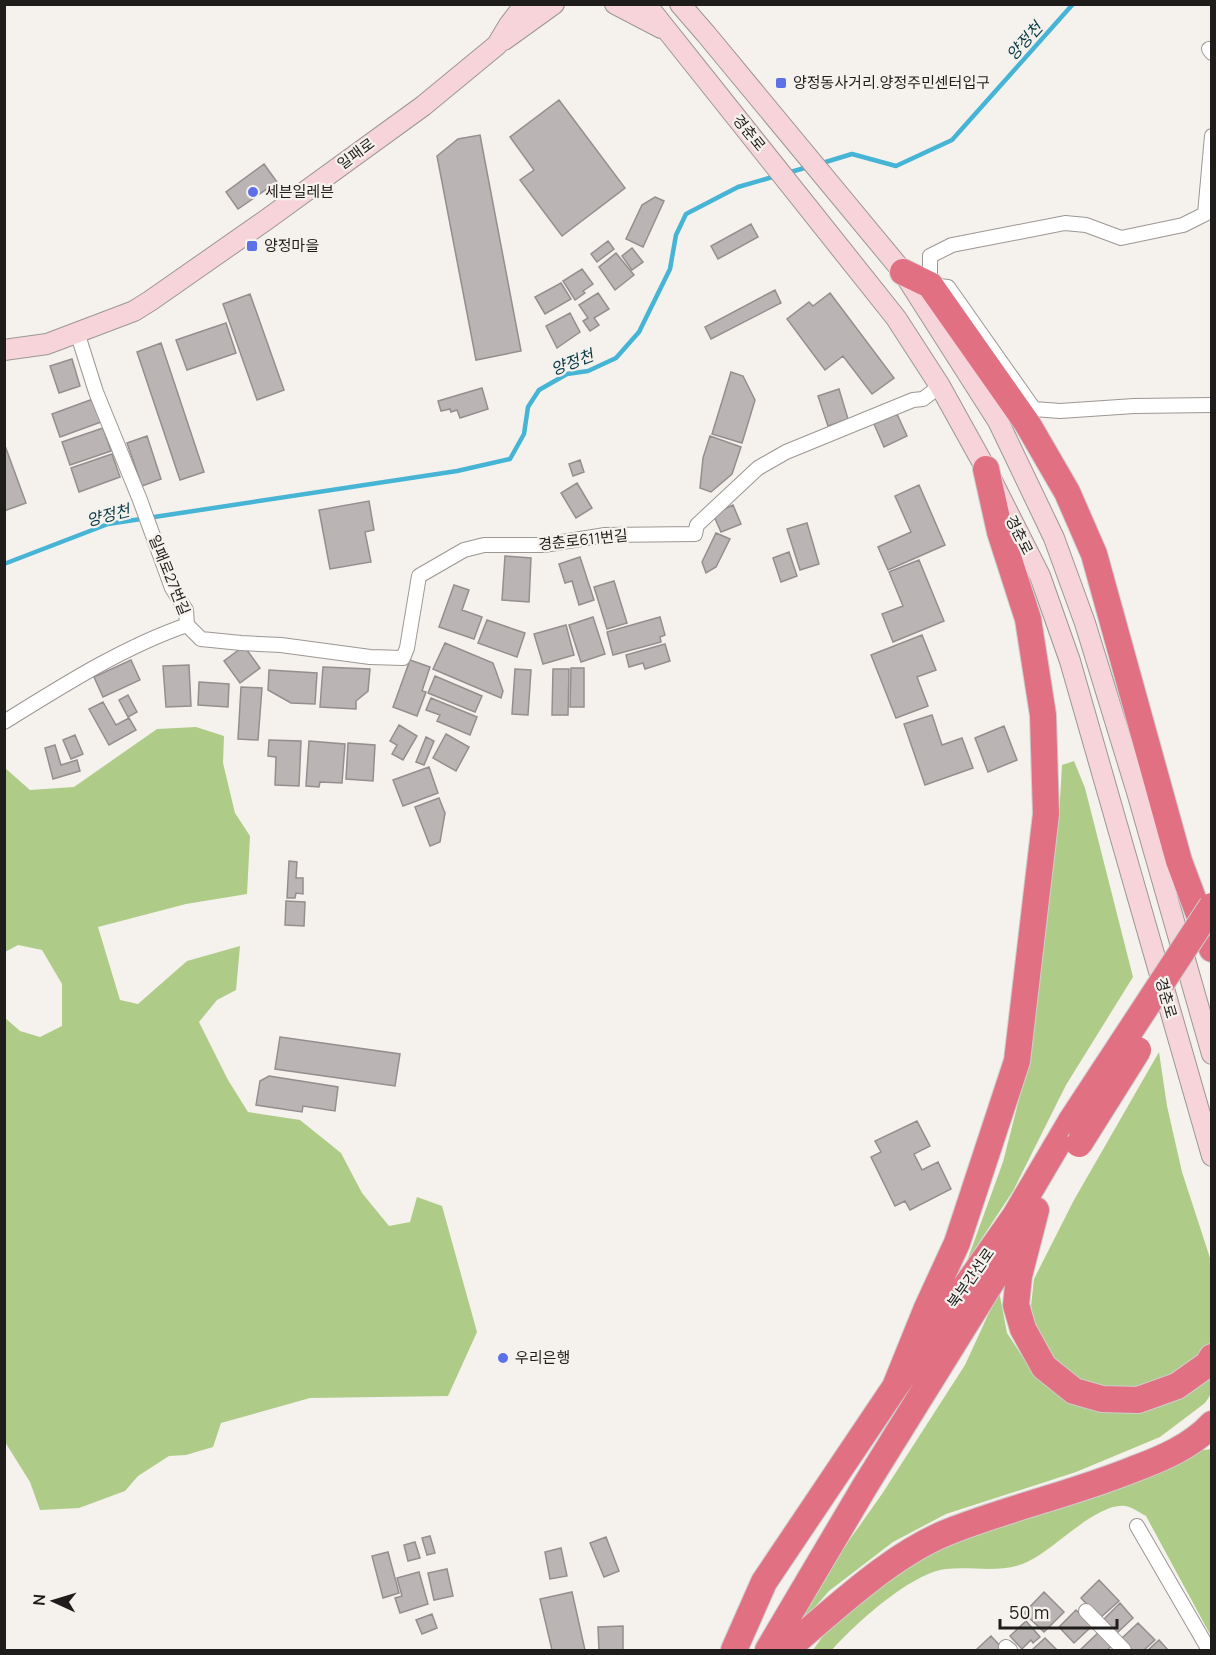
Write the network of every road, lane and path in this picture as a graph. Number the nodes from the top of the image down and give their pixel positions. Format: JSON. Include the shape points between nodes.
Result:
{"nodes":[{"id":1,"x":525,"y":4,"type":"edge"},
{"id":2,"x":554,"y":4,"type":"edge"},
{"id":3,"x":615,"y":4,"type":"edge"},
{"id":4,"x":646,"y":4,"type":"edge"},
{"id":5,"x":680,"y":4,"type":"edge"},
{"id":6,"x":688,"y":4,"type":"edge"},
{"id":7,"x":668,"y":31,"type":"junction"},
{"id":8,"x":706,"y":34,"type":"junction"},
{"id":9,"x":497,"y":45,"type":"junction"},
{"id":10,"x":1212,"y":136,"type":"edge"},
{"id":11,"x":903,"y":272,"type":"junction"},
{"id":12,"x":930,"y":285,"type":"junction"},
{"id":13,"x":77,"y":332,"type":"junction"},
{"id":14,"x":4,"y":350,"type":"edge"},
{"id":15,"x":940,"y":386,"type":"junction"},
{"id":16,"x":1212,"y":405,"type":"edge"},
{"id":17,"x":986,"y":469,"type":"junction"},
{"id":18,"x":187,"y":625,"type":"junction"},
{"id":19,"x":4,"y":722,"type":"edge"},
{"id":20,"x":1212,"y":906,"type":"edge"},
{"id":21,"x":1212,"y":937,"type":"edge"},
{"id":22,"x":1212,"y":949,"type":"edge"},
{"id":23,"x":1212,"y":1054,"type":"edge"},
{"id":24,"x":1075,"y":1133,"type":"junction"},
{"id":25,"x":1212,"y":1156,"type":"edge"},
{"id":26,"x":1036,"y":1210,"type":"junction"},
{"id":27,"x":1212,"y":1358,"type":"edge"},
{"id":28,"x":895,"y":1387,"type":"junction"},
{"id":29,"x":1210,"y":1425,"type":"edge"},
{"id":30,"x":1137,"y":1526,"type":"dead end"},
{"id":31,"x":1086,"y":1611,"type":"dead end"},
{"id":32,"x":734,"y":1650,"type":"edge"},
{"id":33,"x":768,"y":1650,"type":"edge"},
{"id":34,"x":789,"y":1650,"type":"edge"},
{"id":35,"x":1124,"y":1650,"type":"edge"},
{"id":36,"x":1209,"y":1650,"type":"edge"}],
"edges":[{"from":1,"to":9,"type":"main road","name":"일패로"},
{"from":2,"to":9,"type":"main road"},
{"from":3,"to":7,"type":"main road"},
{"from":4,"to":7,"type":"main road","name":"경춘로"},
{"from":5,"to":8,"type":"main road","name":"경춘로"},
{"from":6,"to":8,"type":"main road"},
{"from":7,"to":15,"type":"main road","name":"경춘로","via":[[896,318]]},
{"from":8,"to":11,"type":"main road","name":"경춘로"},
{"from":9,"to":13,"type":"main road","name":"일패로","via":[[423,106],[150,301]]},
{"from":10,"to":12,"type":"street","via":[[1205,214],[1183,225],[1121,238],[1086,225],[1065,223],[952,245],[930,256]]},
{"from":11,"to":12,"type":"highway"},
{"from":11,"to":23,"type":"main road","name":"경춘로","via":[[998,421],[1054,538],[1085,623],[1137,792]]},
{"from":12,"to":16,"type":"street","via":[[948,287],[1034,409]]},
{"from":12,"to":22,"type":"highway","via":[[1017,407],[1067,492],[1094,554],[1179,861]]},
{"from":13,"to":14,"type":"main road","name":"일패로","via":[[47,344]]},
{"from":13,"to":18,"type":"street","name":"일패로27번길","via":[[96,392],[172,588],[186,610]]},
{"from":15,"to":17,"type":"main road","name":"경춘로"},
{"from":15,"to":18,"type":"street","name":"경춘로611번길","via":[[923,399],[786,452],[758,468],[697,525],[695,534],[605,535],[544,545],[484,545],[450,557],[419,576],[403,658],[201,639]]},
{"from":17,"to":25,"type":"main road","name":"경춘로","via":[[1040,576],[1070,661]]},
{"from":17,"to":28,"type":"highway","via":[[1000,532],[1028,620],[1043,716],[1046,814],[1017,1061],[957,1243]]},
{"from":18,"to":19,"type":"street","name":"일패로27번길","via":[[89,672]]},
{"from":20,"to":24,"type":"highway","name":"북부간선로","bridge":true},
{"from":21,"to":24,"type":"highway","name":"북부간선로","bridge":true},
{"from":24,"to":26,"type":"highway","name":"북부간선로"},
{"from":24,"to":28,"type":"highway","name":"북부간선로"},
{"from":26,"to":27,"type":"highway","via":[[1019,1276],[1016,1305],[1023,1329],[1044,1367],[1074,1391],[1102,1399],[1138,1400],[1177,1386]]},
{"from":26,"to":33,"type":"highway","name":"북부간선로"},
{"from":28,"to":32,"type":"highway","name":"북부간선로","via":[[764,1582]]},
{"from":29,"to":34,"type":"highway","via":[[1170,1455],[951,1530],[875,1576]]},
{"from":30,"to":36,"type":"street"},
{"from":31,"to":35,"type":"street"}]}
